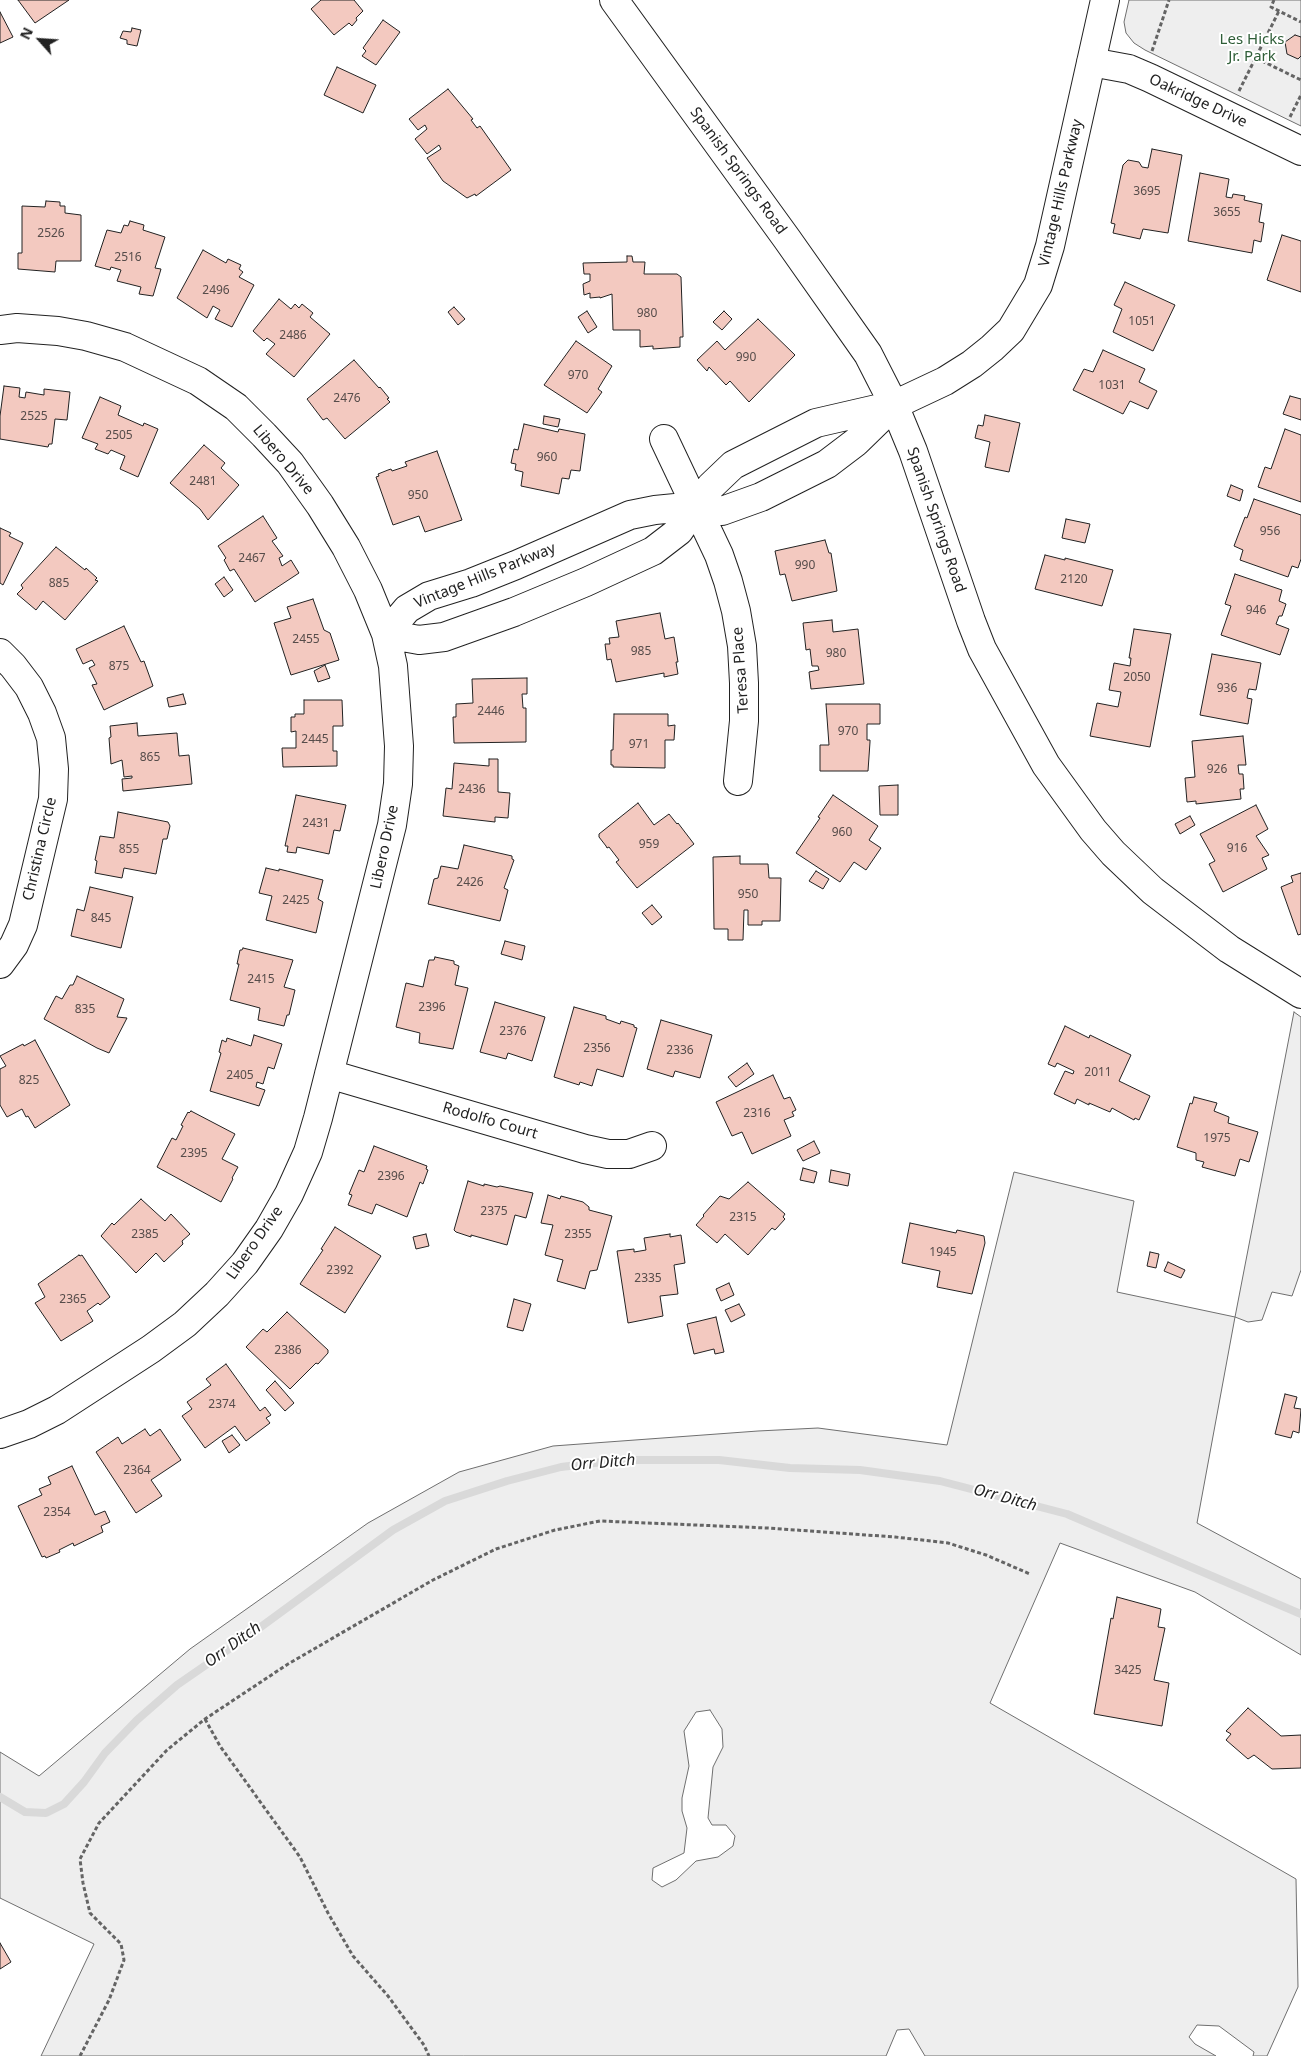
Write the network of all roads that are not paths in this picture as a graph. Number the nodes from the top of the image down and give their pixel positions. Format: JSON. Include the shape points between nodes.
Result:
{"nodes":[{"id":1,"x":614,"y":0,"type":"edge"},
{"id":2,"x":1105,"y":0,"type":"edge"},
{"id":3,"x":1091,"y":62,"type":"junction"},
{"id":4,"x":1301,"y":151,"type":"edge"},
{"id":5,"x":0,"y":330,"type":"edge"},
{"id":6,"x":894,"y":405,"type":"junction"},
{"id":7,"x":664,"y":439,"type":"dead end"},
{"id":8,"x":696,"y":506,"type":"junction"},
{"id":9,"x":386,"y":634,"type":"junction"},
{"id":10,"x":0,"y":653,"type":"edge"},
{"id":11,"x":738,"y":781,"type":"dead end"},
{"id":12,"x":0,"y":964,"type":"edge"},
{"id":13,"x":1301,"y":994,"type":"edge"},
{"id":14,"x":329,"y":1074,"type":"junction"},
{"id":15,"x":652,"y":1146,"type":"dead end"},
{"id":16,"x":0,"y":1434,"type":"edge"}],
"edges":[{"from":1,"to":6,"type":"street","name":"Spanish Springs Road","via":[[868,354]]},
{"from":2,"to":3,"type":"street","name":"Vintage Hills Parkway"},
{"from":3,"to":4,"type":"street","name":"Oakridge Drive","via":[[1144,76]]},
{"from":3,"to":6,"type":"street","name":"Vintage Hills Parkway","via":[[1050,246],[1038,286],[1025,309],[1011,330],[972,364]]},
{"from":5,"to":9,"type":"street","name":"Libero Drive","via":[[17,328],[58,332],[125,347],[198,381],[236,407],[290,463],[320,505],[368,590]]},
{"from":6,"to":8,"type":"street","name":"Vintage Hills Parkway","via":[[816,423],[733,465]]},
{"from":6,"to":8,"type":"street","name":"Vintage Hills Parkway","via":[[856,442],[827,464],[761,497],[722,511]]},
{"from":6,"to":13,"type":"street","name":"Spanish Springs Road","via":[[982,650],[1055,779],[1113,853],[1153,891],[1229,949]]},
{"from":7,"to":8,"type":"street","name":"Teresa Place"},
{"from":8,"to":9,"type":"street","name":"Vintage Hills Parkway","via":[[630,515],[516,565],[428,596],[407,609]]},
{"from":8,"to":9,"type":"street","name":"Vintage Hills Parkway","via":[[679,531],[652,551],[514,612],[444,637],[419,640]]},
{"from":8,"to":11,"type":"street","name":"Teresa Place","via":[[728,580],[742,646],[744,721]]},
{"from":9,"to":14,"type":"street","name":"Libero Drive","via":[[397,704],[398,784],[392,825]]},
{"from":10,"to":12,"type":"street","name":"Christina Circle","via":[[29,687],[42,713],[51,738],[54,769],[53,799],[23,925]]},
{"from":14,"to":15,"type":"street","name":"Rodolfo Court","via":[[585,1149],[630,1154]]},
{"from":14,"to":16,"type":"street","name":"Libero Drive","via":[[308,1152],[289,1194],[245,1263],[217,1294],[185,1324],[151,1349],[57,1410]]}]}
